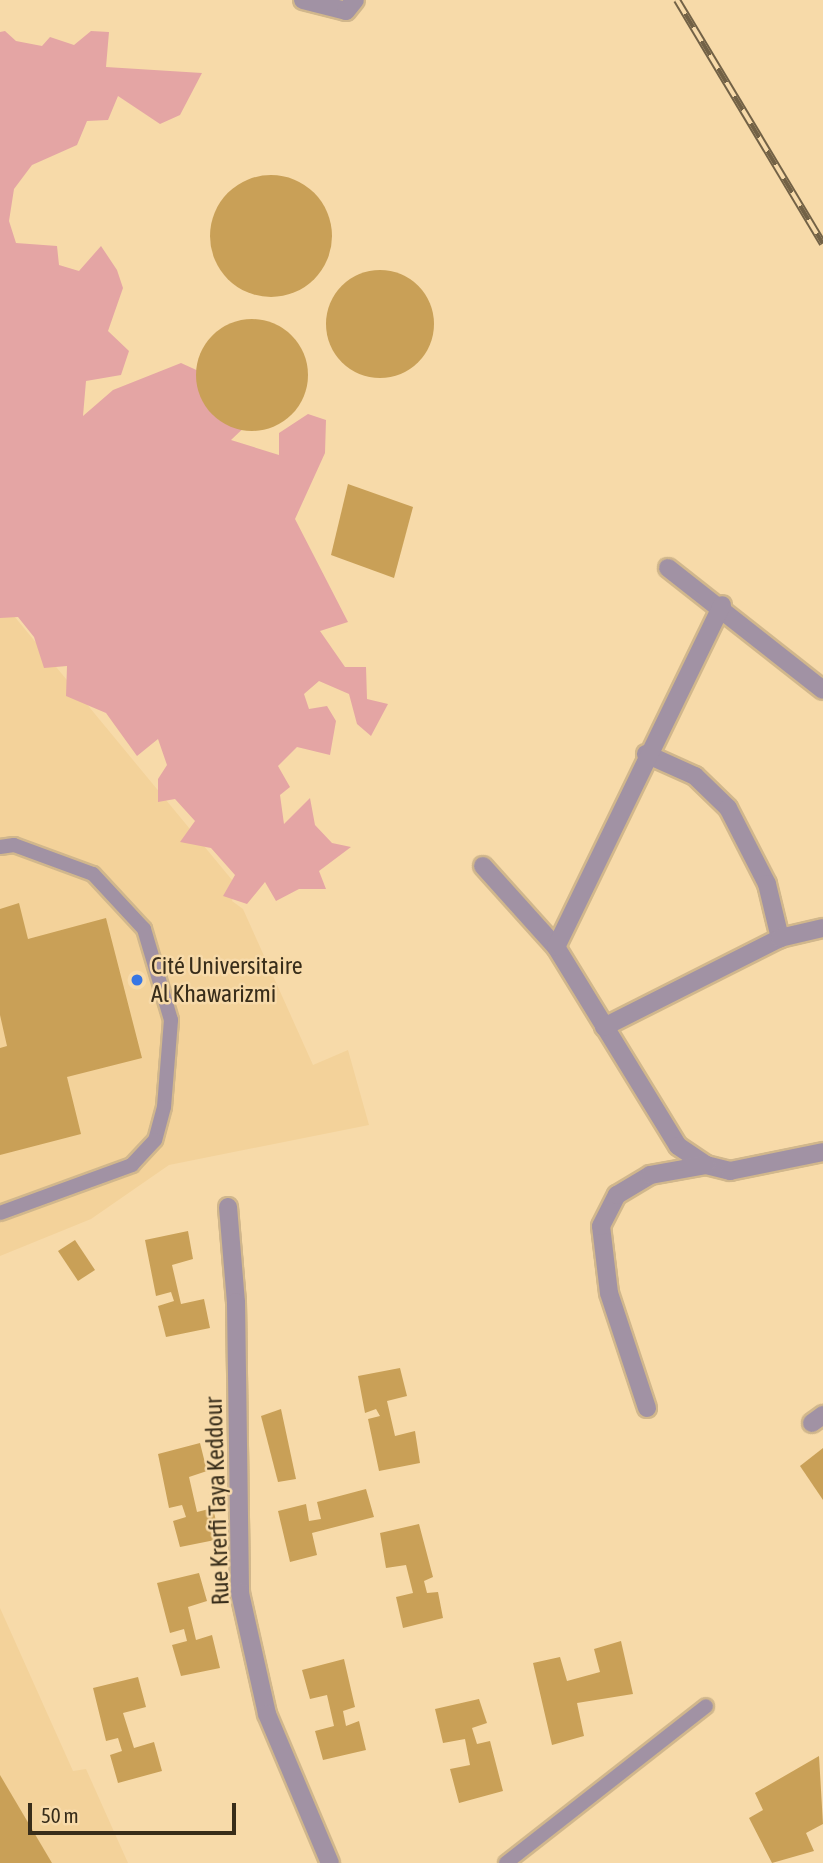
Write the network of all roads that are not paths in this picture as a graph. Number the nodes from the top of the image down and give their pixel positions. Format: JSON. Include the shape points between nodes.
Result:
{"nodes":[{"id":1,"x":303,"y":0,"type":"edge"},
{"id":2,"x":355,"y":0,"type":"edge"},
{"id":3,"x":668,"y":568,"type":"dead end"},
{"id":4,"x":722,"y":605,"type":"junction"},
{"id":5,"x":823,"y":690,"type":"edge"},
{"id":6,"x":646,"y":754,"type":"junction"},
{"id":7,"x":0,"y":847,"type":"edge"},
{"id":8,"x":483,"y":866,"type":"dead end"},
{"id":9,"x":823,"y":928,"type":"edge"},
{"id":10,"x":780,"y":938,"type":"junction"},
{"id":11,"x":556,"y":947,"type":"junction"},
{"id":12,"x":604,"y":1027,"type":"junction"},
{"id":13,"x":823,"y":1152,"type":"edge"},
{"id":14,"x":706,"y":1165,"type":"junction"},
{"id":15,"x":228,"y":1207,"type":"dead end"},
{"id":16,"x":0,"y":1213,"type":"edge"},
{"id":17,"x":647,"y":1408,"type":"dead end"},
{"id":18,"x":706,"y":1706,"type":"dead end"},
{"id":19,"x":330,"y":1863,"type":"edge"},
{"id":20,"x":506,"y":1863,"type":"edge"}],
"edges":[{"from":1,"to":2,"type":"street","via":[[340,11],[353,8]]},
{"from":3,"to":4,"type":"street"},
{"from":4,"to":5,"type":"street"},
{"from":4,"to":6,"type":"street"},
{"from":6,"to":10,"type":"street","via":[[695,776],[728,807],[767,884]]},
{"from":6,"to":11,"type":"street"},
{"from":7,"to":16,"type":"lane","via":[[14,845],[93,874],[144,929],[171,1020],[158,1129],[132,1166]]},
{"from":8,"to":11,"type":"street"},
{"from":9,"to":10,"type":"street"},
{"from":10,"to":12,"type":"street"},
{"from":11,"to":12,"type":"street"},
{"from":12,"to":14,"type":"street","via":[[678,1146]]},
{"from":13,"to":14,"type":"street","via":[[730,1171]]},
{"from":14,"to":17,"type":"street","via":[[650,1175],[617,1195],[601,1226],[609,1293]]},
{"from":15,"to":19,"type":"street","name":"Rue Krerfi Taya Keddour","via":[[236,1302],[240,1593],[267,1714]]},
{"from":18,"to":20,"type":"lane"}]}
